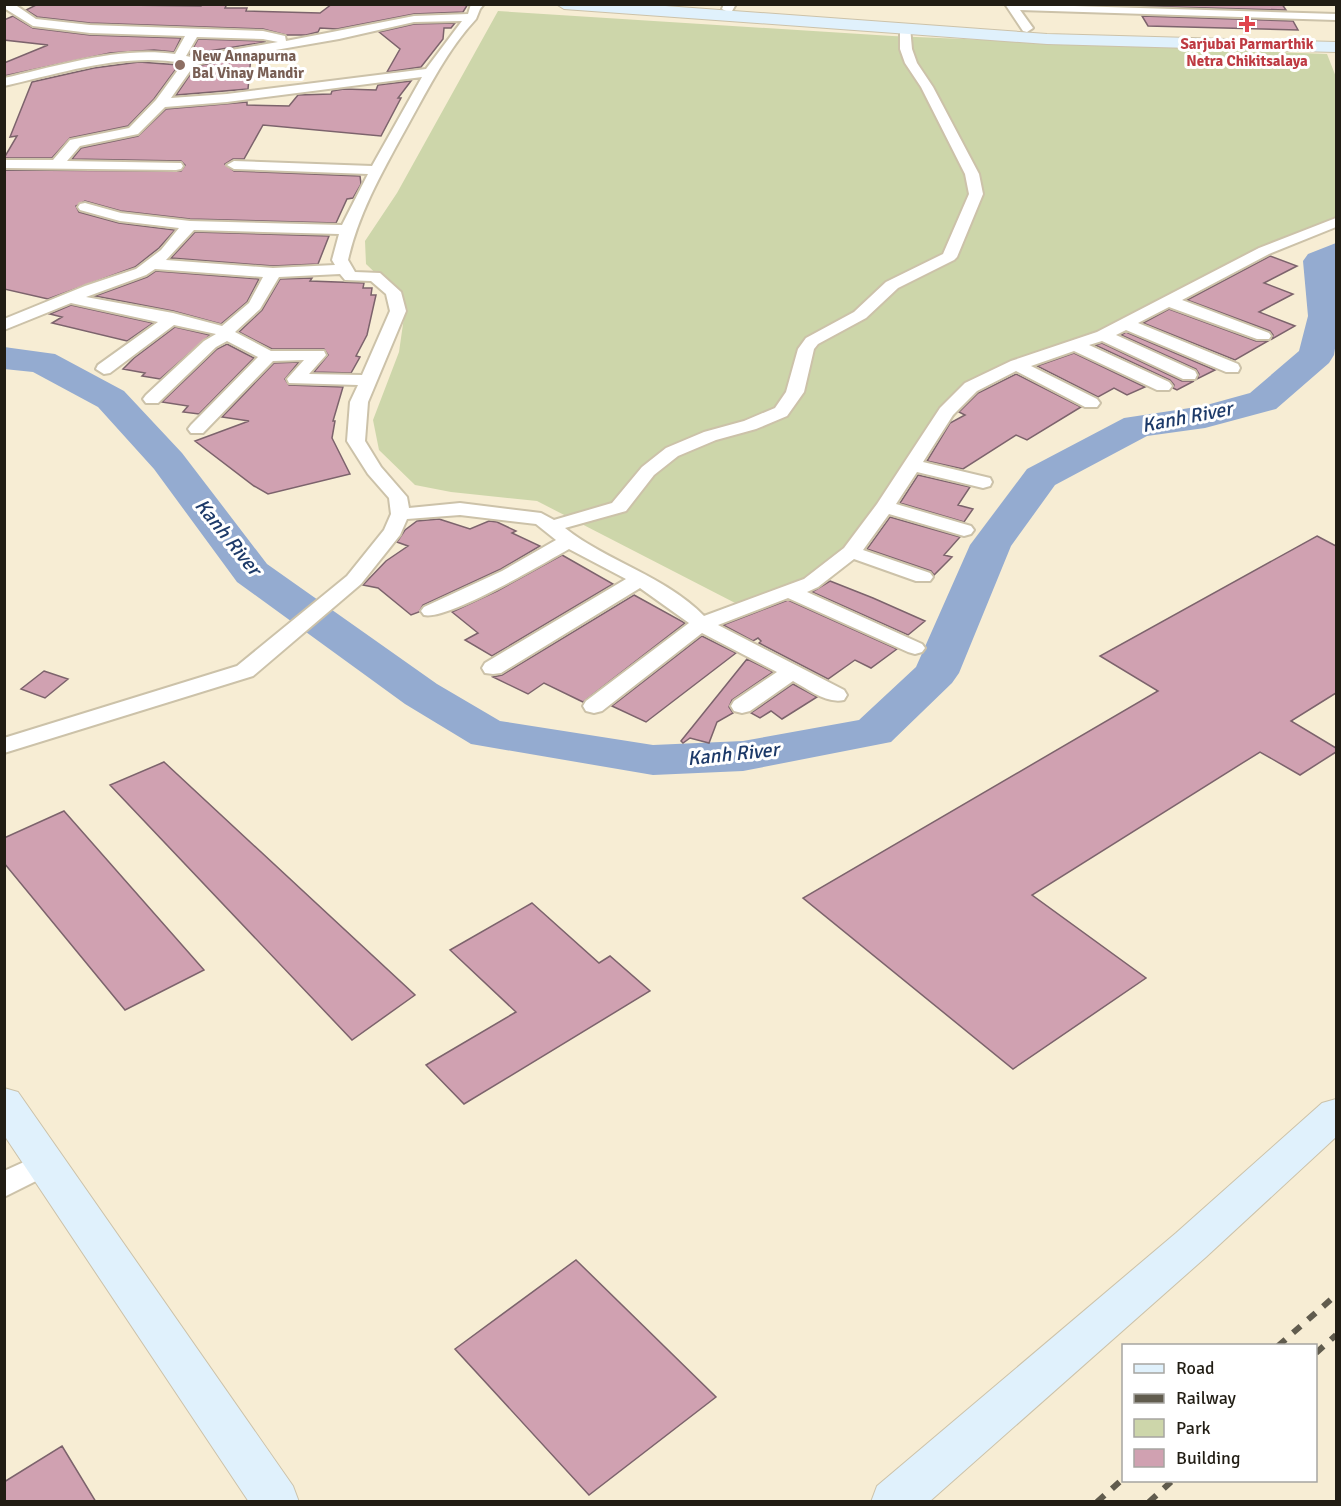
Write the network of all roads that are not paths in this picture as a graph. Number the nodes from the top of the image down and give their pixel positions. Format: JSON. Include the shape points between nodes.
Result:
{"nodes":[{"id":1,"x":6,"y":4,"type":"edge"},
{"id":2,"x":564,"y":4,"type":"edge"},
{"id":3,"x":654,"y":4,"type":"edge"},
{"id":4,"x":1010,"y":5,"type":"edge"},
{"id":5,"x":729,"y":7,"type":"edge"},
{"id":6,"x":1124,"y":7,"type":"edge"},
{"id":7,"x":491,"y":9,"type":"dead end"},
{"id":8,"x":475,"y":12,"type":"edge"},
{"id":9,"x":1336,"y":17,"type":"edge"},
{"id":10,"x":33,"y":22,"type":"junction"},
{"id":11,"x":14,"y":23,"type":"dead end"},
{"id":12,"x":1027,"y":28,"type":"junction"},
{"id":13,"x":906,"y":30,"type":"junction"},
{"id":14,"x":193,"y":33,"type":"junction"},
{"id":15,"x":1336,"y":38,"type":"edge"},
{"id":16,"x":290,"y":44,"type":"junction"},
{"id":17,"x":1336,"y":47,"type":"edge"},
{"id":18,"x":185,"y":59,"type":"junction"},
{"id":19,"x":430,"y":73,"type":"junction"},
{"id":20,"x":4,"y":82,"type":"edge"},
{"id":21,"x":161,"y":103,"type":"junction"},
{"id":22,"x":4,"y":164,"type":"edge"},
{"id":23,"x":57,"y":164,"type":"junction"},
{"id":24,"x":234,"y":165,"type":"dead end"},
{"id":25,"x":176,"y":166,"type":"dead end"},
{"id":26,"x":377,"y":170,"type":"junction"},
{"id":27,"x":85,"y":207,"type":"dead end"},
{"id":28,"x":1336,"y":222,"type":"edge"},
{"id":29,"x":190,"y":225,"type":"junction"},
{"id":30,"x":347,"y":230,"type":"junction"},
{"id":31,"x":151,"y":264,"type":"junction"},
{"id":32,"x":345,"y":269,"type":"junction"},
{"id":33,"x":273,"y":273,"type":"junction"},
{"id":34,"x":70,"y":298,"type":"junction"},
{"id":35,"x":1169,"y":301,"type":"junction"},
{"id":36,"x":172,"y":318,"type":"junction"},
{"id":37,"x":1126,"y":324,"type":"junction"},
{"id":38,"x":4,"y":325,"type":"edge"},
{"id":39,"x":226,"y":332,"type":"junction"},
{"id":40,"x":1103,"y":335,"type":"junction"},
{"id":41,"x":1263,"y":336,"type":"dead end"},
{"id":42,"x":1075,"y":345,"type":"junction"},
{"id":43,"x":268,"y":356,"type":"junction"},
{"id":44,"x":1017,"y":365,"type":"junction"},
{"id":45,"x":1232,"y":368,"type":"dead end"},
{"id":46,"x":104,"y":369,"type":"dead end"},
{"id":47,"x":1188,"y":375,"type":"dead end"},
{"id":48,"x":368,"y":380,"type":"junction"},
{"id":49,"x":1163,"y":386,"type":"dead end"},
{"id":50,"x":152,"y":399,"type":"dead end"},
{"id":51,"x":1091,"y":402,"type":"dead end"},
{"id":52,"x":197,"y":429,"type":"dead end"},
{"id":53,"x":912,"y":465,"type":"junction"},
{"id":54,"x":983,"y":482,"type":"dead end"},
{"id":55,"x":885,"y":507,"type":"junction"},
{"id":56,"x":400,"y":514,"type":"junction"},
{"id":57,"x":552,"y":525,"type":"junction"},
{"id":58,"x":964,"y":530,"type":"dead end"},
{"id":59,"x":569,"y":541,"type":"junction"},
{"id":60,"x":851,"y":552,"type":"junction"},
{"id":61,"x":923,"y":577,"type":"dead end"},
{"id":62,"x":641,"y":579,"type":"junction"},
{"id":63,"x":791,"y":592,"type":"junction"},
{"id":64,"x":431,"y":611,"type":"dead end"},
{"id":65,"x":701,"y":624,"type":"junction"},
{"id":66,"x":915,"y":648,"type":"dead end"},
{"id":67,"x":493,"y":668,"type":"dead end"},
{"id":68,"x":792,"y":672,"type":"junction"},
{"id":69,"x":836,"y":695,"type":"dead end"},
{"id":70,"x":594,"y":706,"type":"dead end"},
{"id":71,"x":742,"y":706,"type":"dead end"},
{"id":72,"x":4,"y":746,"type":"edge"},
{"id":73,"x":4,"y":1103,"type":"edge"},
{"id":74,"x":1336,"y":1114,"type":"edge"},
{"id":75,"x":46,"y":1163,"type":"junction"},
{"id":76,"x":4,"y":1185,"type":"edge"},
{"id":77,"x":276,"y":1502,"type":"edge"},
{"id":78,"x":894,"y":1502,"type":"edge"}],
"edges":[{"from":1,"to":10,"type":"street"},
{"from":2,"to":13,"type":"main road"},
{"from":3,"to":5,"type":"main road"},
{"from":4,"to":6,"type":"street"},
{"from":4,"to":12,"type":"street"},
{"from":5,"to":12,"type":"main road"},
{"from":6,"to":9,"type":"street"},
{"from":7,"to":8,"type":"street"},
{"from":8,"to":16,"type":"street","via":[[414,19]]},
{"from":8,"to":19,"type":"street"},
{"from":10,"to":11,"type":"street"},
{"from":10,"to":14,"type":"street","via":[[90,29]]},
{"from":12,"to":15,"type":"main road"},
{"from":13,"to":17,"type":"main road","via":[[1047,39]]},
{"from":13,"to":57,"type":"street","via":[[911,63],[972,174],[975,187],[972,205],[949,256],[892,285],[860,315],[812,341],[806,349],[795,392],[781,412],[672,452],[648,471],[619,507]]},
{"from":14,"to":16,"type":"street","via":[[271,36]]},
{"from":14,"to":18,"type":"street"},
{"from":16,"to":18,"type":"street"},
{"from":18,"to":20,"type":"street","via":[[120,58]]},
{"from":18,"to":21,"type":"street"},
{"from":19,"to":21,"type":"street"},
{"from":19,"to":26,"type":"street"},
{"from":21,"to":23,"type":"street","via":[[133,131],[75,143]]},
{"from":22,"to":23,"type":"street"},
{"from":23,"to":25,"type":"street"},
{"from":24,"to":26,"type":"street"},
{"from":26,"to":30,"type":"street"},
{"from":27,"to":29,"type":"street","via":[[120,217]]},
{"from":28,"to":35,"type":"street","via":[[1264,251]]},
{"from":29,"to":30,"type":"street"},
{"from":29,"to":31,"type":"street"},
{"from":30,"to":32,"type":"street","via":[[340,260]]},
{"from":31,"to":33,"type":"street"},
{"from":31,"to":34,"type":"street","via":[[141,272]]},
{"from":32,"to":33,"type":"street"},
{"from":32,"to":48,"type":"street","via":[[350,278],[375,276],[393,292],[398,311]]},
{"from":33,"to":39,"type":"street","via":[[262,299]]},
{"from":34,"to":36,"type":"street"},
{"from":34,"to":38,"type":"street"},
{"from":35,"to":37,"type":"street"},
{"from":35,"to":41,"type":"street"},
{"from":36,"to":39,"type":"street"},
{"from":36,"to":46,"type":"street"},
{"from":37,"to":40,"type":"street"},
{"from":37,"to":45,"type":"street"},
{"from":39,"to":43,"type":"street"},
{"from":39,"to":50,"type":"street"},
{"from":40,"to":42,"type":"street"},
{"from":40,"to":47,"type":"street"},
{"from":42,"to":44,"type":"street"},
{"from":42,"to":49,"type":"street"},
{"from":43,"to":48,"type":"street","via":[[318,355],[295,379]]},
{"from":43,"to":52,"type":"street"},
{"from":44,"to":51,"type":"street"},
{"from":44,"to":53,"type":"street","via":[[971,387],[953,404]]},
{"from":48,"to":56,"type":"street","via":[[359,402],[356,441],[398,497]]},
{"from":53,"to":54,"type":"street"},
{"from":53,"to":55,"type":"street"},
{"from":55,"to":58,"type":"street"},
{"from":55,"to":60,"type":"street"},
{"from":56,"to":57,"type":"street","via":[[460,509],[541,519]]},
{"from":56,"to":72,"type":"street","via":[[393,531],[354,580],[244,671]]},
{"from":57,"to":59,"type":"street"},
{"from":59,"to":62,"type":"street"},
{"from":59,"to":64,"type":"street","via":[[509,575]]},
{"from":60,"to":61,"type":"street"},
{"from":60,"to":63,"type":"street","via":[[811,583]]},
{"from":62,"to":65,"type":"street"},
{"from":62,"to":67,"type":"street"},
{"from":63,"to":65,"type":"street"},
{"from":63,"to":66,"type":"street"},
{"from":65,"to":68,"type":"street"},
{"from":65,"to":70,"type":"street"},
{"from":68,"to":69,"type":"street"},
{"from":68,"to":71,"type":"street"},
{"from":73,"to":75,"type":"main road"},
{"from":74,"to":78,"type":"main road"},
{"from":75,"to":76,"type":"street"},
{"from":75,"to":77,"type":"main road"}]}
